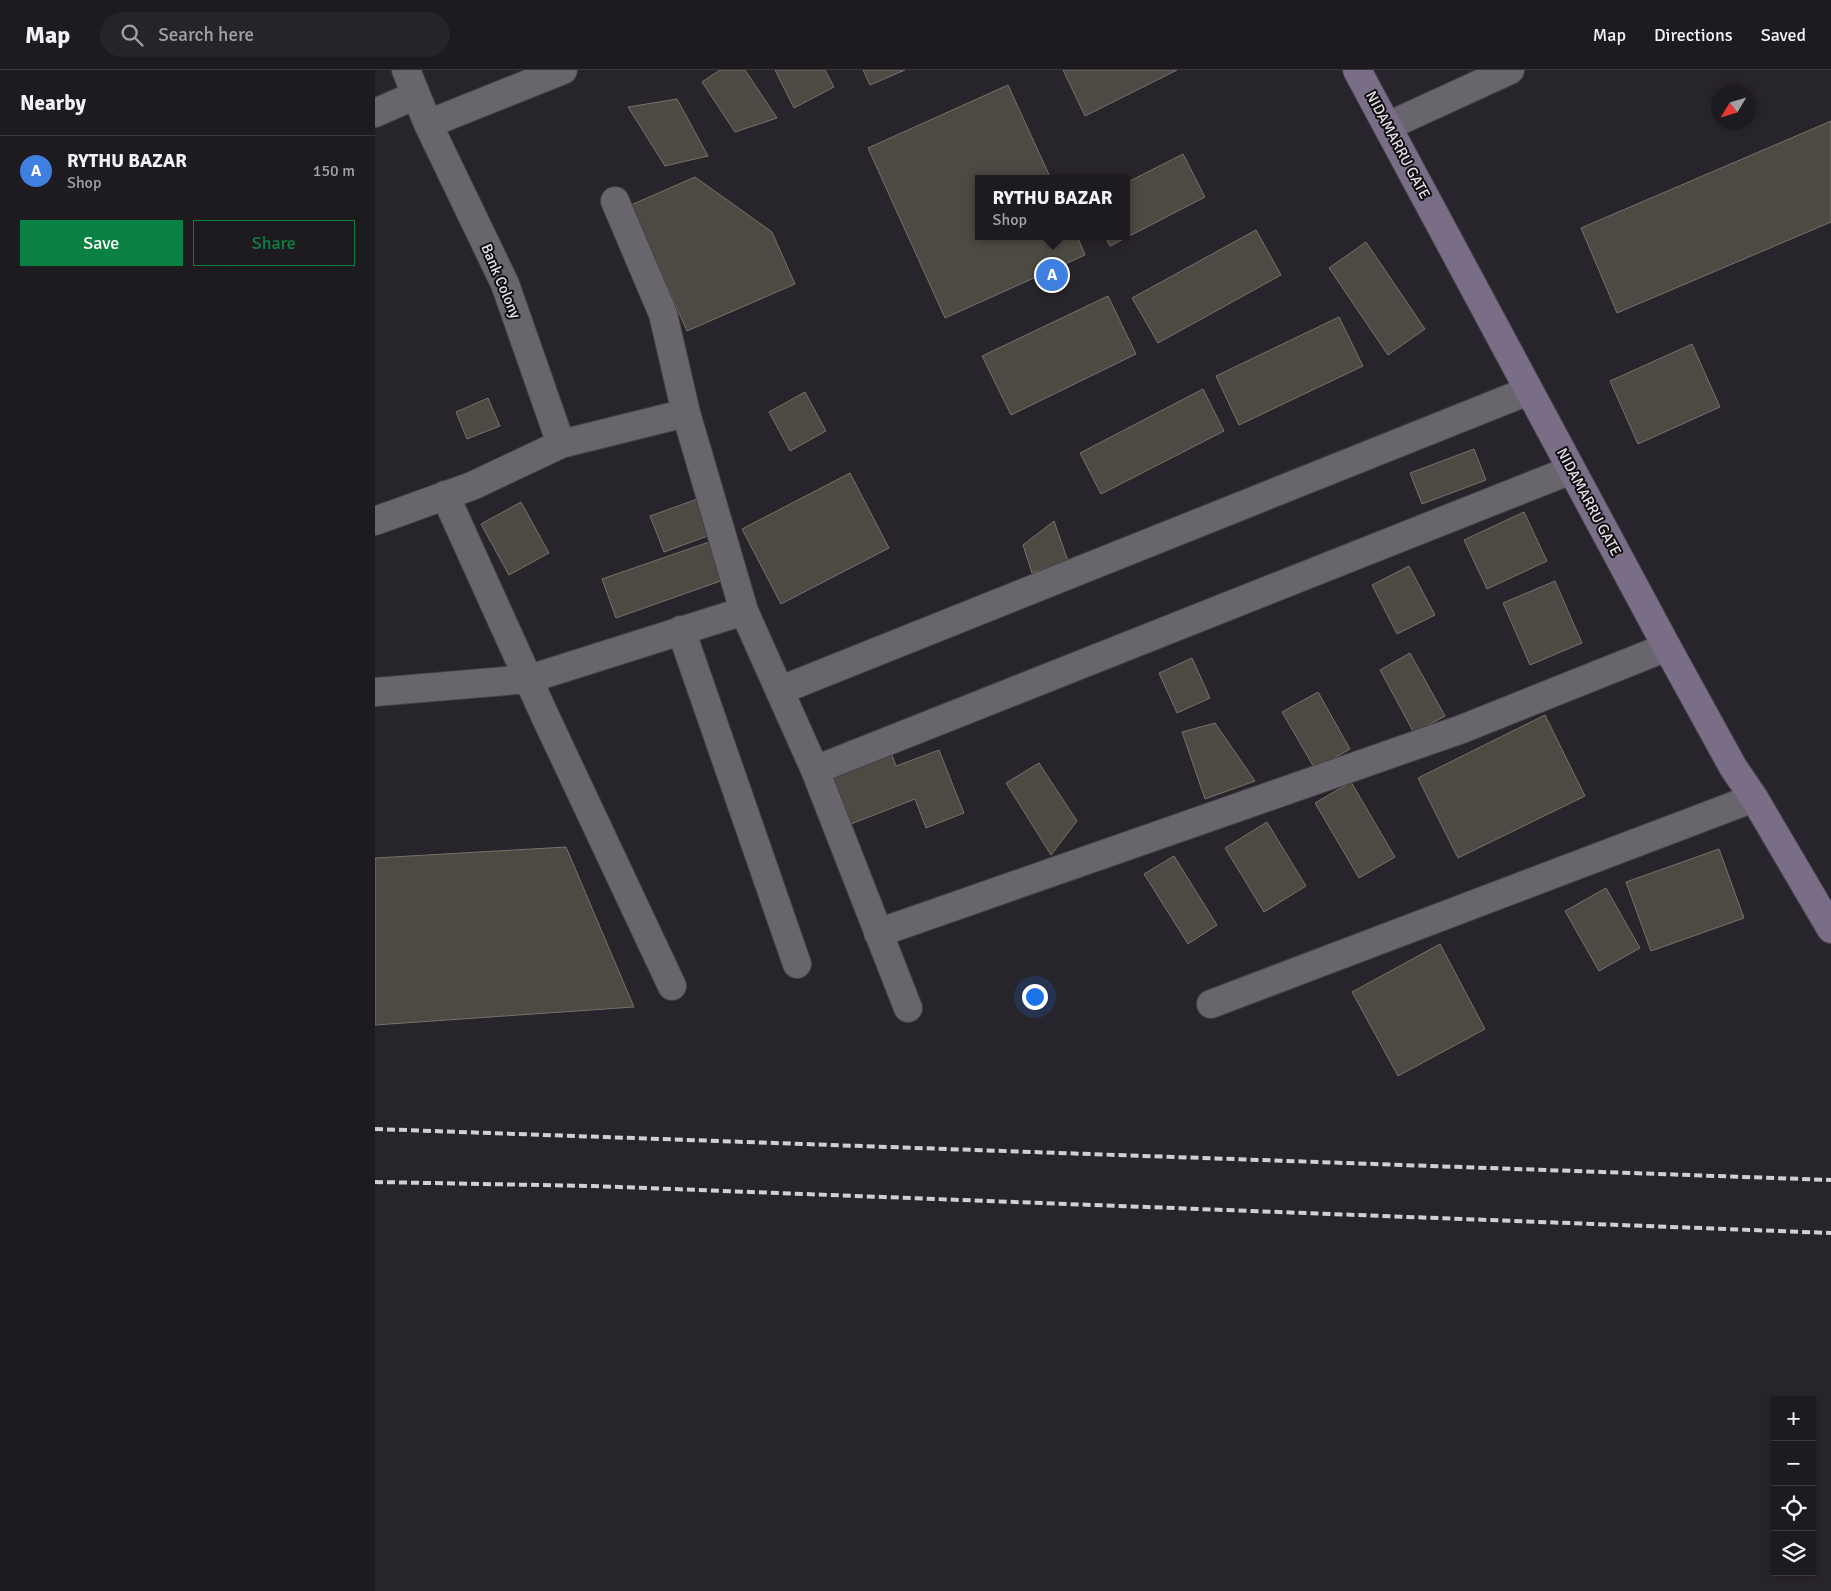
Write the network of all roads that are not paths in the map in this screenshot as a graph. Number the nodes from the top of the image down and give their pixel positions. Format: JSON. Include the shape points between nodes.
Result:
{"nodes":[{"id":1,"x":405,"y":70,"type":"edge"},
{"id":2,"x":563,"y":70,"type":"edge"},
{"id":3,"x":1357,"y":70,"type":"edge"},
{"id":4,"x":1510,"y":70,"type":"edge"},
{"id":5,"x":416,"y":95,"type":"junction"},
{"id":6,"x":375,"y":113,"type":"edge"},
{"id":7,"x":428,"y":124,"type":"junction"},
{"id":8,"x":1388,"y":126,"type":"junction"},
{"id":9,"x":615,"y":201,"type":"dead end"},
{"id":10,"x":1528,"y":390,"type":"junction"},
{"id":11,"x":686,"y":413,"type":"junction"},
{"id":12,"x":561,"y":444,"type":"junction"},
{"id":13,"x":1571,"y":470,"type":"junction"},
{"id":14,"x":445,"y":495,"type":"junction"},
{"id":15,"x":375,"y":521,"type":"edge"},
{"id":16,"x":744,"y":610,"type":"junction"},
{"id":17,"x":681,"y":630,"type":"junction"},
{"id":18,"x":1667,"y":648,"type":"junction"},
{"id":19,"x":529,"y":679,"type":"junction"},
{"id":20,"x":781,"y":690,"type":"junction"},
{"id":21,"x":375,"y":692,"type":"edge"},
{"id":22,"x":815,"y":770,"type":"junction"},
{"id":23,"x":1754,"y":798,"type":"junction"},
{"id":24,"x":1831,"y":929,"type":"edge"},
{"id":25,"x":878,"y":934,"type":"junction"},
{"id":26,"x":797,"y":964,"type":"dead end"},
{"id":27,"x":672,"y":986,"type":"dead end"},
{"id":28,"x":1211,"y":1004,"type":"dead end"},
{"id":29,"x":908,"y":1008,"type":"dead end"}],
"edges":[{"from":1,"to":5,"type":"street","name":"Bank Colony"},
{"from":2,"to":7,"type":"street"},
{"from":3,"to":8,"type":"main road","name":"NIDAMARRU GATE"},
{"from":4,"to":8,"type":"street"},
{"from":5,"to":6,"type":"street"},
{"from":5,"to":7,"type":"street","name":"Bank Colony"},
{"from":7,"to":12,"type":"street","name":"Bank Colony","via":[[505,284]]},
{"from":8,"to":10,"type":"main road","name":"NIDAMARRU GATE"},
{"from":9,"to":11,"type":"street","via":[[663,314]]},
{"from":10,"to":13,"type":"main road","name":"NIDAMARRU GATE"},
{"from":10,"to":20,"type":"street"},
{"from":11,"to":12,"type":"street"},
{"from":11,"to":16,"type":"street"},
{"from":12,"to":14,"type":"street","via":[[472,486]]},
{"from":13,"to":18,"type":"main road","name":"NIDAMARRU GATE"},
{"from":13,"to":22,"type":"street"},
{"from":14,"to":15,"type":"street"},
{"from":14,"to":19,"type":"street"},
{"from":16,"to":17,"type":"street"},
{"from":16,"to":20,"type":"street"},
{"from":17,"to":19,"type":"street"},
{"from":17,"to":26,"type":"street"},
{"from":18,"to":23,"type":"main road","name":"NIDAMARRU GATE"},
{"from":18,"to":25,"type":"street","via":[[1462,729]]},
{"from":19,"to":21,"type":"street"},
{"from":19,"to":27,"type":"street"},
{"from":20,"to":22,"type":"street"},
{"from":22,"to":25,"type":"street"},
{"from":23,"to":24,"type":"main road","name":"NIDAMARRU GATE"},
{"from":23,"to":28,"type":"street"},
{"from":25,"to":29,"type":"street"}]}
